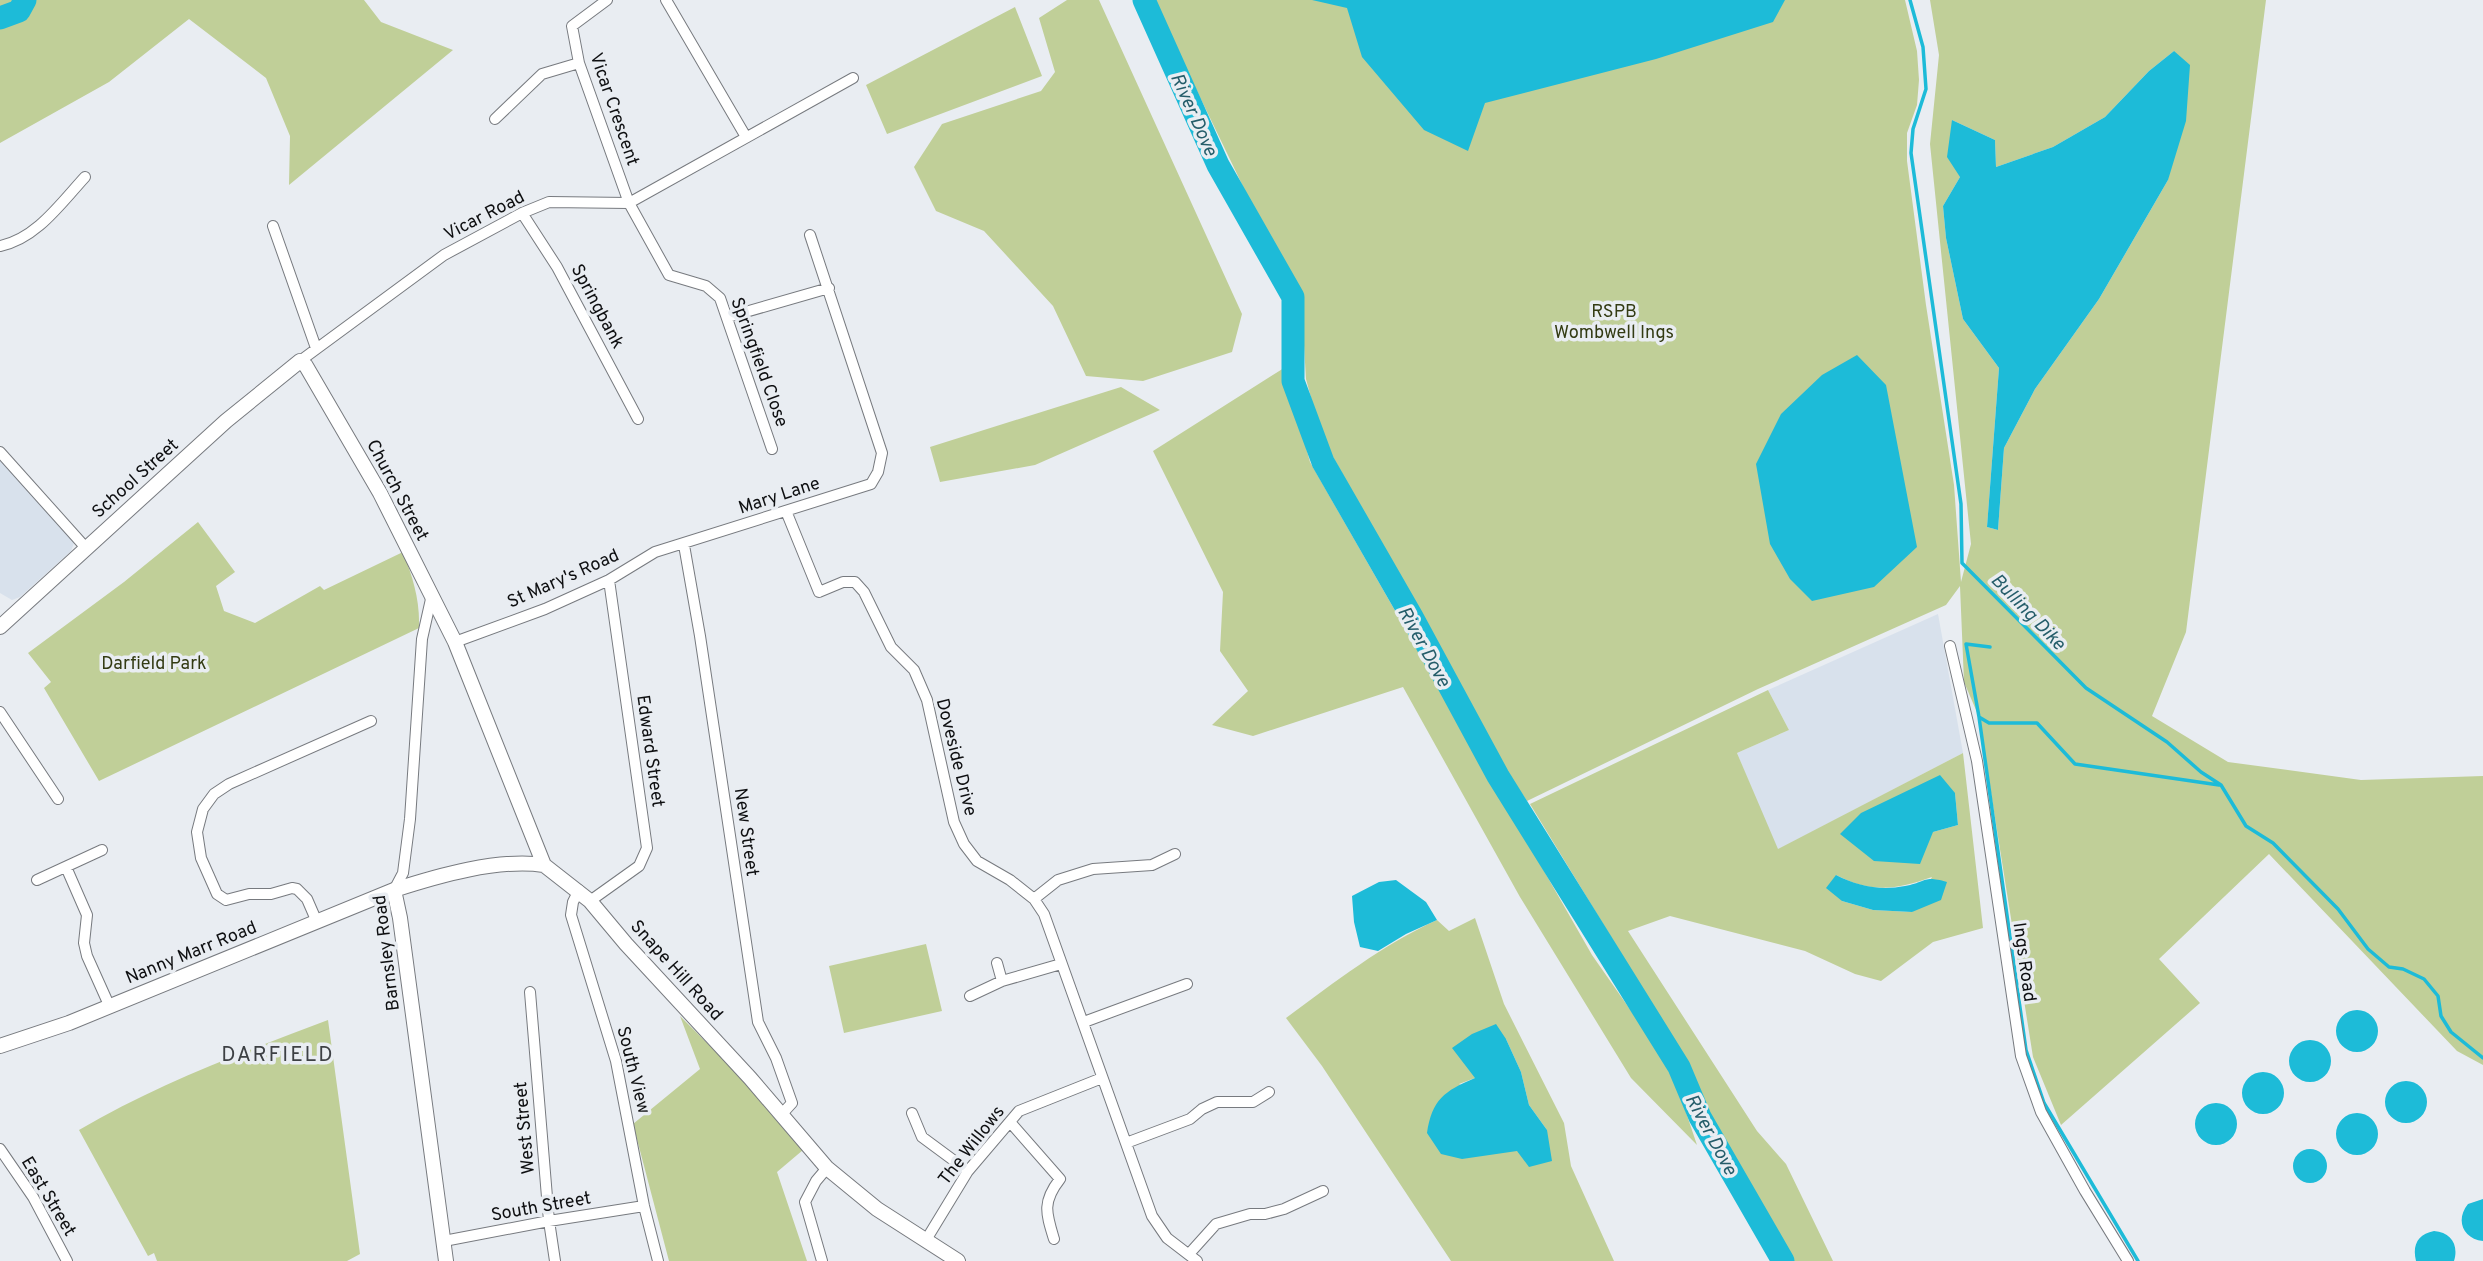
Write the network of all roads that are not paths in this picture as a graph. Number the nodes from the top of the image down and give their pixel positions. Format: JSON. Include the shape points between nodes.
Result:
{"nodes":[{"id":1,"x":607,"y":0,"type":"edge"},
{"id":2,"x":666,"y":0,"type":"edge"},
{"id":3,"x":579,"y":63,"type":"junction"},
{"id":4,"x":853,"y":78,"type":"dead end"},
{"id":5,"x":495,"y":119,"type":"dead end"},
{"id":6,"x":746,"y":137,"type":"junction"},
{"id":7,"x":85,"y":177,"type":"dead end"},
{"id":8,"x":629,"y":204,"type":"junction"},
{"id":9,"x":522,"y":213,"type":"junction"},
{"id":10,"x":272,"y":226,"type":"dead end"},
{"id":11,"x":810,"y":235,"type":"dead end"},
{"id":12,"x":0,"y":246,"type":"edge"},
{"id":13,"x":829,"y":288,"type":"junction"},
{"id":14,"x":728,"y":317,"type":"junction"},
{"id":15,"x":316,"y":348,"type":"junction"},
{"id":16,"x":299,"y":361,"type":"junction"},
{"id":17,"x":638,"y":418,"type":"dead end"},
{"id":18,"x":772,"y":449,"type":"dead end"},
{"id":19,"x":0,"y":452,"type":"edge"},
{"id":20,"x":786,"y":511,"type":"junction"},
{"id":21,"x":684,"y":545,"type":"junction"},
{"id":22,"x":86,"y":548,"type":"junction"},
{"id":23,"x":609,"y":580,"type":"junction"},
{"id":24,"x":431,"y":599,"type":"junction"},
{"id":25,"x":3,"y":618,"type":"edge"},
{"id":26,"x":454,"y":642,"type":"junction"},
{"id":27,"x":1950,"y":646,"type":"dead end"},
{"id":28,"x":0,"y":712,"type":"edge"},
{"id":29,"x":371,"y":721,"type":"dead end"},
{"id":30,"x":58,"y":799,"type":"dead end"},
{"id":31,"x":102,"y":850,"type":"dead end"},
{"id":32,"x":1175,"y":854,"type":"dead end"},
{"id":33,"x":544,"y":865,"type":"junction"},
{"id":34,"x":66,"y":867,"type":"junction"},
{"id":35,"x":37,"y":880,"type":"dead end"},
{"id":36,"x":394,"y":890,"type":"junction"},
{"id":37,"x":579,"y":890,"type":"junction"},
{"id":38,"x":1034,"y":899,"type":"junction"},
{"id":39,"x":590,"y":901,"type":"junction"},
{"id":40,"x":317,"y":922,"type":"junction"},
{"id":41,"x":997,"y":963,"type":"dead end"},
{"id":42,"x":1061,"y":964,"type":"junction"},
{"id":43,"x":1002,"y":981,"type":"junction"},
{"id":44,"x":1187,"y":984,"type":"dead end"},
{"id":45,"x":530,"y":992,"type":"dead end"},
{"id":46,"x":970,"y":996,"type":"dead end"},
{"id":47,"x":109,"y":1006,"type":"junction"},
{"id":48,"x":1084,"y":1022,"type":"junction"},
{"id":49,"x":0,"y":1046,"type":"edge"},
{"id":50,"x":1102,"y":1078,"type":"junction"},
{"id":51,"x":1269,"y":1092,"type":"dead end"},
{"id":52,"x":912,"y":1113,"type":"dead end"},
{"id":53,"x":780,"y":1115,"type":"junction"},
{"id":54,"x":1010,"y":1122,"type":"junction"},
{"id":55,"x":1126,"y":1143,"type":"junction"},
{"id":56,"x":0,"y":1149,"type":"edge"},
{"id":57,"x":827,"y":1168,"type":"junction"},
{"id":58,"x":968,"y":1171,"type":"junction"},
{"id":59,"x":1324,"y":1191,"type":"dead end"},
{"id":60,"x":644,"y":1206,"type":"junction"},
{"id":61,"x":548,"y":1221,"type":"junction"},
{"id":62,"x":1054,"y":1239,"type":"dead end"},
{"id":63,"x":926,"y":1240,"type":"junction"},
{"id":64,"x":443,"y":1241,"type":"junction"},
{"id":65,"x":1193,"y":1258,"type":"edge"},
{"id":66,"x":949,"y":1259,"type":"edge"},
{"id":67,"x":67,"y":1261,"type":"edge"},
{"id":68,"x":446,"y":1261,"type":"edge"},
{"id":69,"x":555,"y":1261,"type":"edge"},
{"id":70,"x":658,"y":1261,"type":"edge"},
{"id":71,"x":822,"y":1261,"type":"edge"},
{"id":72,"x":2128,"y":1261,"type":"edge"}],
"edges":[{"from":1,"to":3,"type":"street","name":"Vicar Crescent","via":[[572,26]]},
{"from":2,"to":6,"type":"street"},
{"from":3,"to":5,"type":"street","via":[[542,74]]},
{"from":3,"to":8,"type":"street","name":"Vicar Crescent"},
{"from":4,"to":6,"type":"street"},
{"from":6,"to":8,"type":"street"},
{"from":7,"to":12,"type":"street","via":[[28,234]]},
{"from":8,"to":9,"type":"street","name":"Vicar Road","via":[[549,202]]},
{"from":8,"to":14,"type":"street","name":"Springfield Close","via":[[669,275],[706,286],[720,298]]},
{"from":9,"to":15,"type":"street","name":"Vicar Road","via":[[444,255]]},
{"from":9,"to":17,"type":"street","name":"Springbank","via":[[557,267]]},
{"from":10,"to":15,"type":"street"},
{"from":11,"to":13,"type":"street"},
{"from":13,"to":14,"type":"street"},
{"from":13,"to":20,"type":"street","name":"Mary Lane","via":[[882,453],[870,485]]},
{"from":14,"to":18,"type":"street","name":"Springfield Close"},
{"from":15,"to":16,"type":"street","name":"Vicar Road"},
{"from":16,"to":22,"type":"street","name":"School Street"},
{"from":16,"to":24,"type":"street","name":"Church Street","via":[[380,493]]},
{"from":19,"to":22,"type":"street"},
{"from":20,"to":21,"type":"street","name":"Mary Lane"},
{"from":20,"to":38,"type":"street","name":"Doveside Drive","via":[[820,592],[855,582],[891,646],[914,670],[927,700],[954,822],[964,844],[977,861]]},
{"from":21,"to":23,"type":"street","name":"St Mary's Road","via":[[655,552]]},
{"from":21,"to":53,"type":"street","name":"New Street","via":[[758,1022],[792,1103]]},
{"from":22,"to":25,"type":"street","name":"School Street"},
{"from":23,"to":26,"type":"street","name":"St Mary's Road"},
{"from":23,"to":39,"type":"street","name":"Edward Street","via":[[647,848],[639,866]]},
{"from":24,"to":26,"type":"street","name":"Church Street"},
{"from":24,"to":36,"type":"street","name":"Barnsley Road","via":[[422,639],[407,846],[403,873]]},
{"from":26,"to":33,"type":"street"},
{"from":27,"to":72,"type":"street","name":"Ings Road","via":[[1977,761],[2021,1056],[2041,1112]]},
{"from":28,"to":30,"type":"street"},
{"from":29,"to":40,"type":"street","via":[[229,784],[207,801],[198,819],[197,845],[221,898],[297,889]]},
{"from":31,"to":34,"type":"street"},
{"from":32,"to":38,"type":"street","via":[[1152,865],[1093,869],[1058,880]]},
{"from":33,"to":36,"type":"street","name":"Nanny Marr Road","via":[[519,863],[439,875]]},
{"from":33,"to":37,"type":"street","name":"Snape Hill Road"},
{"from":34,"to":35,"type":"street"},
{"from":34,"to":47,"type":"street","via":[[87,915],[87,956]]},
{"from":36,"to":40,"type":"street","name":"Nanny Marr Road"},
{"from":36,"to":64,"type":"street","name":"Barnsley Road"},
{"from":37,"to":39,"type":"street","name":"Snape Hill Road"},
{"from":37,"to":60,"type":"street","name":"South View","via":[[571,915],[616,1061]]},
{"from":38,"to":42,"type":"street","name":"Doveside Drive"},
{"from":39,"to":53,"type":"street","name":"Snape Hill Road"},
{"from":40,"to":47,"type":"street","name":"Nanny Marr Road"},
{"from":41,"to":43,"type":"street"},
{"from":42,"to":43,"type":"street"},
{"from":42,"to":48,"type":"street","name":"Doveside Drive"},
{"from":43,"to":46,"type":"street"},
{"from":44,"to":48,"type":"street"},
{"from":45,"to":61,"type":"street","name":"West Street"},
{"from":47,"to":49,"type":"street","name":"Nanny Marr Road"},
{"from":48,"to":50,"type":"street","name":"Doveside Drive"},
{"from":50,"to":54,"type":"street","name":"The Willows","via":[[1019,1111]]},
{"from":50,"to":55,"type":"street","name":"Doveside Drive"},
{"from":51,"to":55,"type":"street","via":[[1253,1101],[1217,1102],[1190,1119]]},
{"from":52,"to":58,"type":"street","via":[[922,1138]]},
{"from":53,"to":57,"type":"street","name":"Snape Hill Road"},
{"from":54,"to":58,"type":"street","name":"The Willows"},
{"from":54,"to":62,"type":"street","via":[[1060,1179],[1047,1203]]},
{"from":55,"to":65,"type":"street","name":"Doveside Drive","via":[[1158,1229]]},
{"from":56,"to":67,"type":"street","name":"East Street","via":[[33,1197]]},
{"from":57,"to":63,"type":"street","name":"Snape Hill Road","via":[[877,1209]]},
{"from":57,"to":71,"type":"street","via":[[805,1202]]},
{"from":58,"to":63,"type":"street","name":"The Willows"},
{"from":59,"to":65,"type":"street","via":[[1284,1209],[1216,1224]]},
{"from":60,"to":61,"type":"street","name":"South Street"},
{"from":60,"to":70,"type":"street","name":"South View"},
{"from":61,"to":64,"type":"street","name":"South Street"},
{"from":61,"to":69,"type":"street","name":"West Street"},
{"from":63,"to":66,"type":"street","name":"Snape Hill Road"},
{"from":64,"to":68,"type":"street","name":"Barnsley Road"}]}
